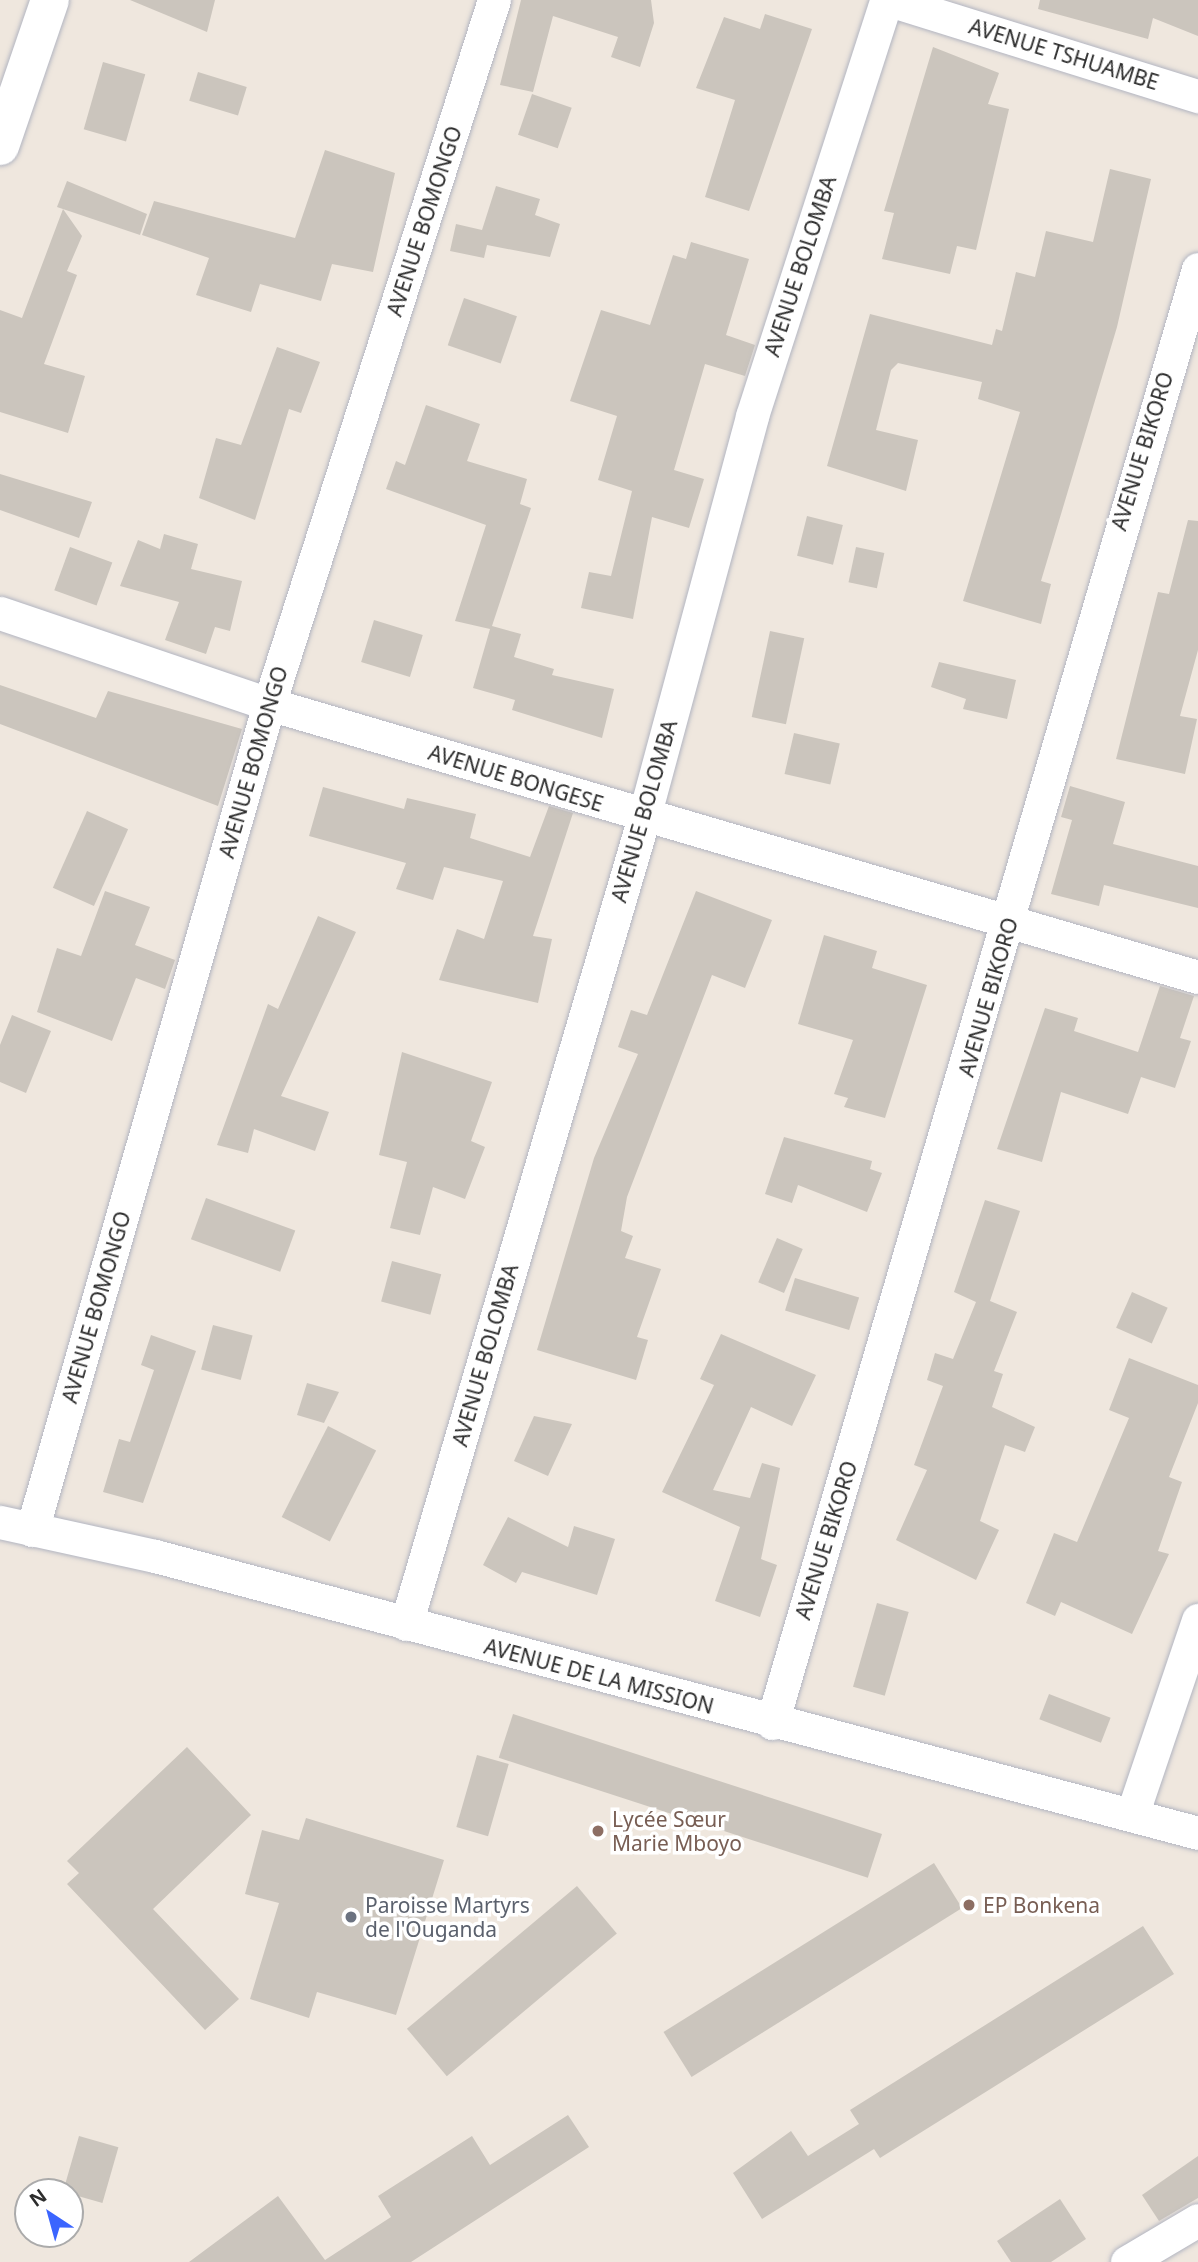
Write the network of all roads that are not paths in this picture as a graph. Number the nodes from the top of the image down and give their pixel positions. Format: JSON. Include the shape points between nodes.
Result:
{"nodes":[{"id":1,"x":50,"y":0,"type":"edge"},
{"id":2,"x":494,"y":0,"type":"edge"},
{"id":3,"x":888,"y":0,"type":"edge"},
{"id":4,"x":1198,"y":96,"type":"edge"},
{"id":5,"x":0,"y":146,"type":"edge"},
{"id":6,"x":1198,"y":269,"type":"edge"},
{"id":7,"x":0,"y":613,"type":"edge"},
{"id":8,"x":269,"y":704,"type":"junction"},
{"id":9,"x":644,"y":817,"type":"junction"},
{"id":10,"x":1010,"y":924,"type":"junction"},
{"id":11,"x":1198,"y":977,"type":"edge"},
{"id":12,"x":0,"y":1522,"type":"edge"},
{"id":13,"x":32,"y":1530,"type":"junction"},
{"id":14,"x":1198,"y":1620,"type":"edge"},
{"id":15,"x":406,"y":1624,"type":"junction"},
{"id":16,"x":772,"y":1723,"type":"junction"},
{"id":17,"x":1132,"y":1815,"type":"junction"},
{"id":18,"x":1198,"y":1833,"type":"edge"},
{"id":19,"x":1198,"y":2220,"type":"edge"},
{"id":20,"x":1138,"y":2259,"type":"edge"}],
"edges":[{"from":1,"to":5,"type":"street"},
{"from":2,"to":8,"type":"street","name":"AVENUE BOMONGO"},
{"from":3,"to":4,"type":"street","name":"AVENUE TSHUAMBE"},
{"from":3,"to":9,"type":"street","name":"AVENUE BOLOMBA","via":[[752,416]]},
{"from":6,"to":10,"type":"street","name":"AVENUE BIKORO"},
{"from":7,"to":8,"type":"street","name":"AVENUE BONGESE"},
{"from":8,"to":9,"type":"street","name":"AVENUE BONGESE"},
{"from":8,"to":13,"type":"street","name":"AVENUE BOMONGO"},
{"from":9,"to":10,"type":"street","name":"AVENUE BONGESE"},
{"from":9,"to":15,"type":"street","name":"AVENUE BOLOMBA"},
{"from":10,"to":11,"type":"street","name":"AVENUE BONGESE"},
{"from":10,"to":16,"type":"street","name":"AVENUE BIKORO"},
{"from":12,"to":13,"type":"street","name":"AVENUE DE LA MISSION"},
{"from":13,"to":15,"type":"street","name":"AVENUE DE LA MISSION"},
{"from":14,"to":17,"type":"street"},
{"from":15,"to":16,"type":"street","name":"AVENUE DE LA MISSION"},
{"from":16,"to":17,"type":"street","name":"AVENUE DE LA MISSION"},
{"from":17,"to":18,"type":"street","name":"AVENUE DE LA MISSION"},
{"from":19,"to":20,"type":"street"}]}
